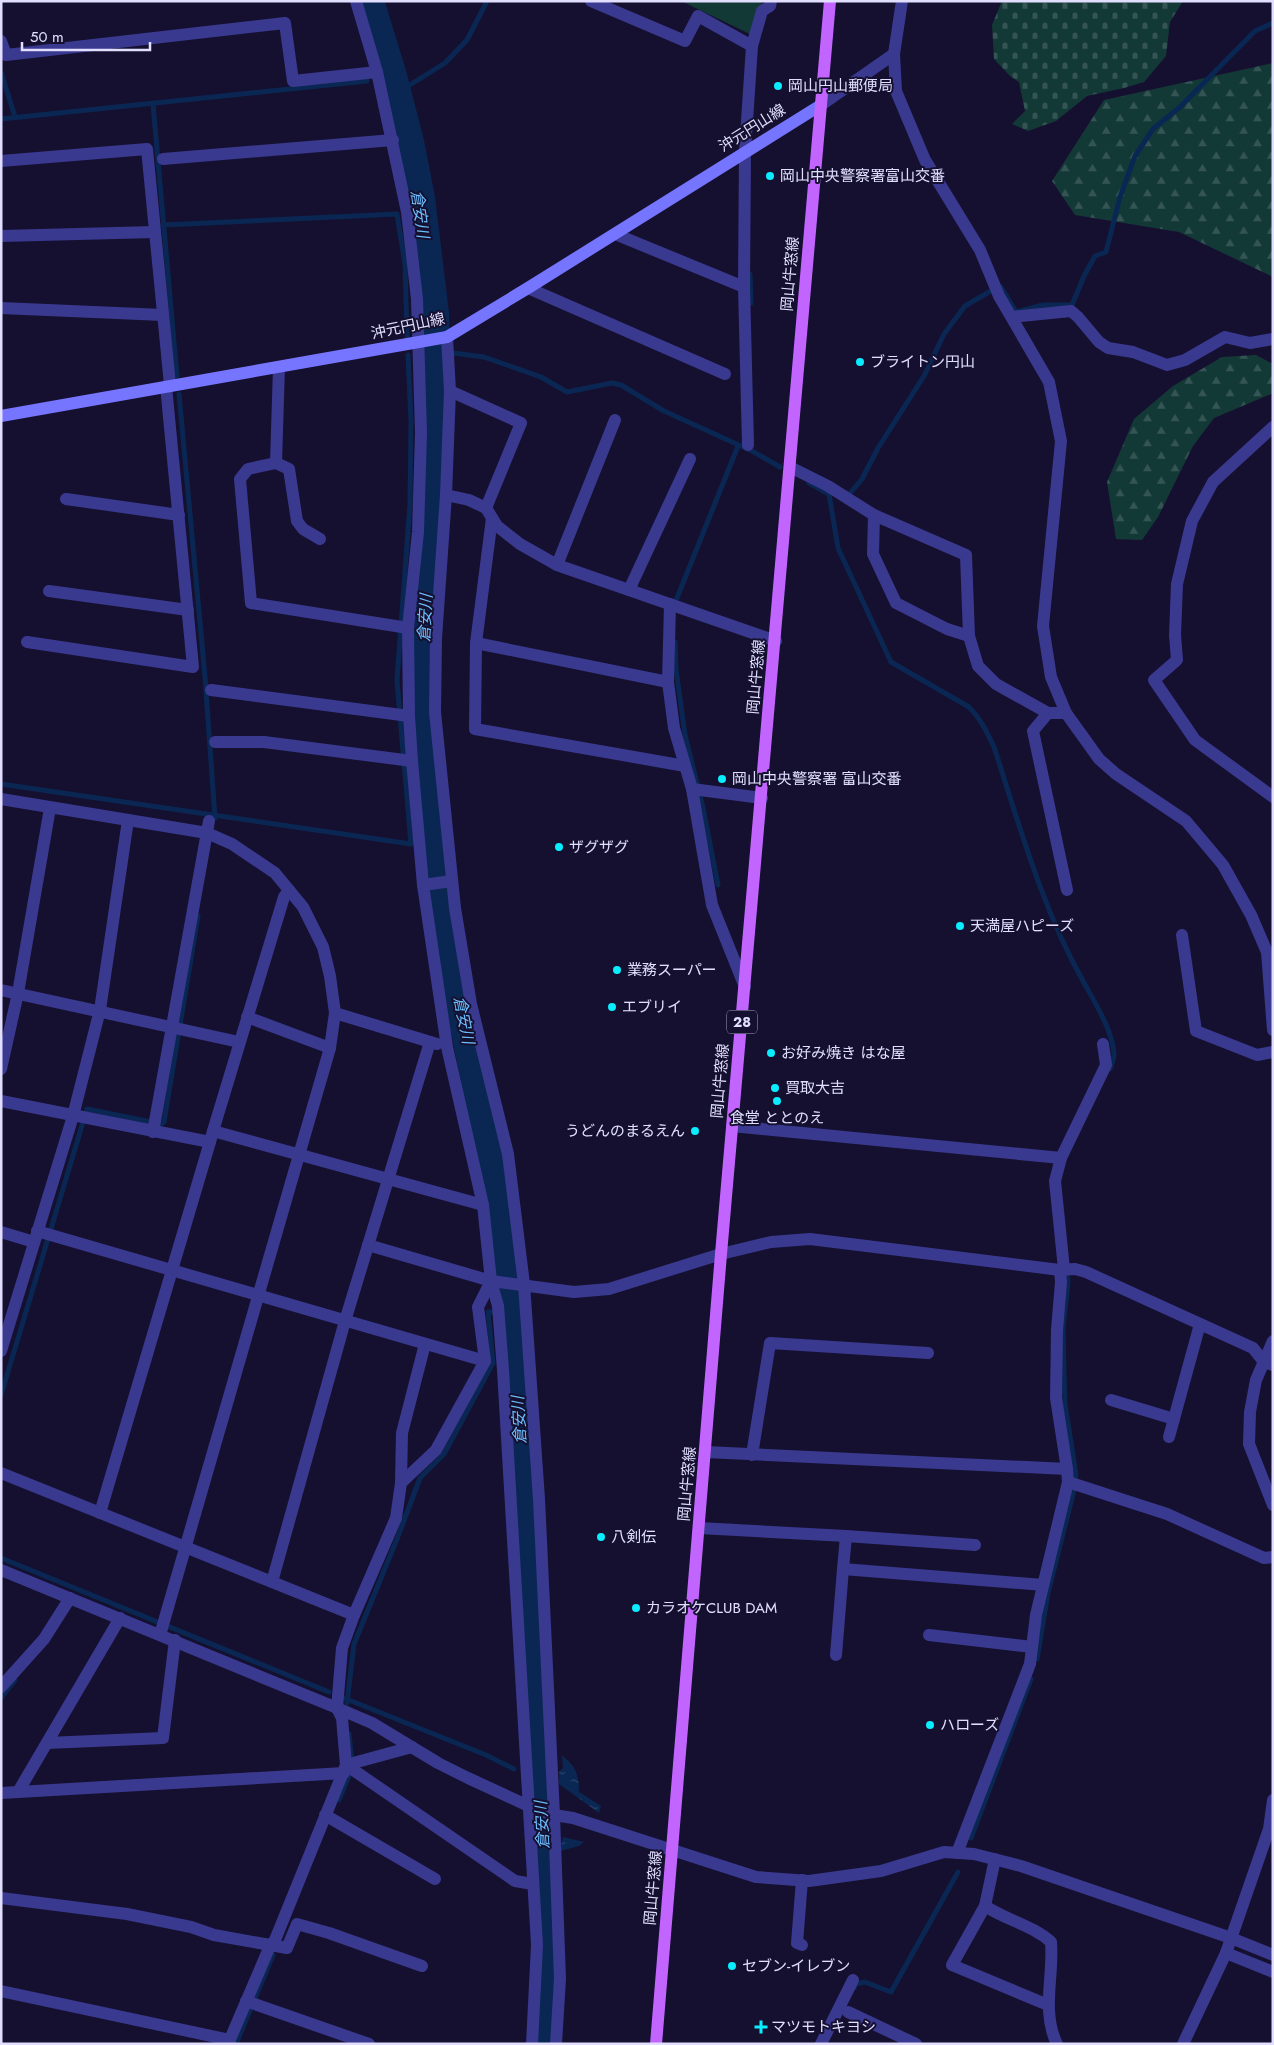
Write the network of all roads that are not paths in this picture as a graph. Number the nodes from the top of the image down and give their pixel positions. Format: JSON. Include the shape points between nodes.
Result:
{"nodes":[{"id":1,"x":356,"y":1,"type":"edge"},
{"id":2,"x":591,"y":1,"type":"edge"},
{"id":3,"x":771,"y":1,"type":"edge"},
{"id":4,"x":830,"y":1,"type":"edge"},
{"id":5,"x":902,"y":1,"type":"edge"},
{"id":6,"x":1,"y":41,"type":"edge"},
{"id":7,"x":752,"y":46,"type":"junction"},
{"id":8,"x":894,"y":54,"type":"junction"},
{"id":9,"x":377,"y":72,"type":"junction"},
{"id":10,"x":821,"y":105,"type":"junction"},
{"id":11,"x":393,"y":140,"type":"junction"},
{"id":12,"x":745,"y":151,"type":"junction"},
{"id":13,"x":163,"y":159,"type":"dead end"},
{"id":14,"x":1,"y":161,"type":"edge"},
{"id":15,"x":155,"y":232,"type":"junction"},
{"id":16,"x":615,"y":234,"type":"junction"},
{"id":17,"x":1,"y":236,"type":"edge"},
{"id":18,"x":744,"y":287,"type":"junction"},
{"id":19,"x":528,"y":288,"type":"junction"},
{"id":20,"x":1,"y":308,"type":"edge"},
{"id":21,"x":163,"y":315,"type":"junction"},
{"id":22,"x":1012,"y":318,"type":"junction"},
{"id":23,"x":445,"y":338,"type":"junction"},
{"id":24,"x":1273,"y":339,"type":"edge"},
{"id":25,"x":423,"y":342,"type":"junction"},
{"id":26,"x":279,"y":366,"type":"junction"},
{"id":27,"x":725,"y":374,"type":"dead end"},
{"id":28,"x":168,"y":386,"type":"junction"},
{"id":29,"x":450,"y":391,"type":"junction"},
{"id":30,"x":1,"y":416,"type":"edge"},
{"id":31,"x":615,"y":420,"type":"dead end"},
{"id":32,"x":1273,"y":427,"type":"edge"},
{"id":33,"x":748,"y":445,"type":"dead end"},
{"id":34,"x":690,"y":459,"type":"dead end"},
{"id":35,"x":276,"y":463,"type":"junction"},
{"id":36,"x":790,"y":468,"type":"junction"},
{"id":37,"x":446,"y":495,"type":"junction"},
{"id":38,"x":66,"y":499,"type":"dead end"},
{"id":39,"x":489,"y":513,"type":"junction"},
{"id":40,"x":179,"y":514,"type":"junction"},
{"id":41,"x":874,"y":516,"type":"junction"},
{"id":42,"x":320,"y":539,"type":"dead end"},
{"id":43,"x":557,"y":565,"type":"junction"},
{"id":44,"x":629,"y":590,"type":"junction"},
{"id":45,"x":49,"y":591,"type":"dead end"},
{"id":46,"x":673,"y":605,"type":"junction"},
{"id":47,"x":188,"y":610,"type":"junction"},
{"id":48,"x":402,"y":628,"type":"junction"},
{"id":49,"x":969,"y":636,"type":"junction"},
{"id":50,"x":776,"y":641,"type":"junction"},
{"id":51,"x":27,"y":642,"type":"dead end"},
{"id":52,"x":476,"y":643,"type":"junction"},
{"id":53,"x":668,"y":682,"type":"junction"},
{"id":54,"x":211,"y":690,"type":"dead end"},
{"id":55,"x":1048,"y":713,"type":"junction"},
{"id":56,"x":1066,"y":713,"type":"junction"},
{"id":57,"x":403,"y":715,"type":"junction"},
{"id":58,"x":215,"y":742,"type":"dead end"},
{"id":59,"x":407,"y":760,"type":"junction"},
{"id":60,"x":685,"y":766,"type":"junction"},
{"id":61,"x":697,"y":790,"type":"junction"},
{"id":62,"x":1273,"y":797,"type":"edge"},
{"id":63,"x":762,"y":798,"type":"junction"},
{"id":64,"x":1,"y":799,"type":"edge"},
{"id":65,"x":50,"y":808,"type":"junction"},
{"id":66,"x":128,"y":820,"type":"junction"},
{"id":67,"x":208,"y":827,"type":"junction"},
{"id":68,"x":450,"y":882,"type":"junction"},
{"id":69,"x":427,"y":884,"type":"junction"},
{"id":70,"x":289,"y":890,"type":"junction"},
{"id":71,"x":1067,"y":890,"type":"dead end"},
{"id":72,"x":1182,"y":935,"type":"dead end"},
{"id":73,"x":1273,"y":937,"type":"edge"},
{"id":74,"x":1267,"y":952,"type":"junction"},
{"id":75,"x":745,"y":987,"type":"junction"},
{"id":76,"x":1,"y":990,"type":"edge"},
{"id":77,"x":18,"y":993,"type":"junction"},
{"id":78,"x":100,"y":1010,"type":"junction"},
{"id":79,"x":334,"y":1013,"type":"junction"},
{"id":80,"x":247,"y":1017,"type":"junction"},
{"id":81,"x":177,"y":1027,"type":"junction"},
{"id":82,"x":1273,"y":1030,"type":"edge"},
{"id":83,"x":239,"y":1042,"type":"junction"},
{"id":84,"x":430,"y":1042,"type":"junction"},
{"id":85,"x":1103,"y":1044,"type":"dead end"},
{"id":86,"x":447,"y":1047,"type":"junction"},
{"id":87,"x":330,"y":1048,"type":"junction"},
{"id":88,"x":1273,"y":1052,"type":"edge"},
{"id":89,"x":1,"y":1069,"type":"edge"},
{"id":90,"x":1,"y":1101,"type":"edge"},
{"id":91,"x":81,"y":1118,"type":"junction"},
{"id":92,"x":154,"y":1126,"type":"junction"},
{"id":93,"x":732,"y":1126,"type":"junction"},
{"id":94,"x":211,"y":1137,"type":"junction"},
{"id":95,"x":300,"y":1156,"type":"junction"},
{"id":96,"x":1061,"y":1158,"type":"junction"},
{"id":97,"x":389,"y":1180,"type":"junction"},
{"id":98,"x":483,"y":1204,"type":"junction"},
{"id":99,"x":1,"y":1232,"type":"edge"},
{"id":100,"x":43,"y":1236,"type":"junction"},
{"id":101,"x":368,"y":1245,"type":"junction"},
{"id":102,"x":721,"y":1254,"type":"junction"},
{"id":103,"x":1065,"y":1269,"type":"junction"},
{"id":104,"x":172,"y":1272,"type":"junction"},
{"id":105,"x":496,"y":1281,"type":"junction"},
{"id":106,"x":521,"y":1284,"type":"junction"},
{"id":107,"x":259,"y":1296,"type":"junction"},
{"id":108,"x":345,"y":1321,"type":"junction"},
{"id":109,"x":1200,"y":1324,"type":"junction"},
{"id":110,"x":1273,"y":1341,"type":"edge"},
{"id":111,"x":425,"y":1344,"type":"junction"},
{"id":112,"x":1,"y":1351,"type":"edge"},
{"id":113,"x":928,"y":1352,"type":"dead end"},
{"id":114,"x":485,"y":1360,"type":"junction"},
{"id":115,"x":1268,"y":1363,"type":"edge"},
{"id":116,"x":1111,"y":1400,"type":"dead end"},
{"id":117,"x":1174,"y":1419,"type":"junction"},
{"id":118,"x":1169,"y":1437,"type":"dead end"},
{"id":119,"x":706,"y":1452,"type":"junction"},
{"id":120,"x":752,"y":1455,"type":"junction"},
{"id":121,"x":1,"y":1473,"type":"edge"},
{"id":122,"x":1071,"y":1480,"type":"junction"},
{"id":123,"x":401,"y":1483,"type":"junction"},
{"id":124,"x":1273,"y":1505,"type":"edge"},
{"id":125,"x":100,"y":1513,"type":"junction"},
{"id":126,"x":699,"y":1528,"type":"junction"},
{"id":127,"x":846,"y":1536,"type":"junction"},
{"id":128,"x":975,"y":1545,"type":"dead end"},
{"id":129,"x":185,"y":1547,"type":"junction"},
{"id":130,"x":1273,"y":1557,"type":"edge"},
{"id":131,"x":843,"y":1569,"type":"junction"},
{"id":132,"x":1,"y":1570,"type":"edge"},
{"id":133,"x":272,"y":1582,"type":"junction"},
{"id":134,"x":1044,"y":1585,"type":"junction"},
{"id":135,"x":70,"y":1598,"type":"junction"},
{"id":136,"x":354,"y":1615,"type":"junction"},
{"id":137,"x":120,"y":1618,"type":"junction"},
{"id":138,"x":162,"y":1628,"type":"junction"},
{"id":139,"x":929,"y":1636,"type":"dead end"},
{"id":140,"x":174,"y":1640,"type":"junction"},
{"id":141,"x":1032,"y":1647,"type":"junction"},
{"id":142,"x":836,"y":1655,"type":"dead end"},
{"id":143,"x":1,"y":1687,"type":"edge"},
{"id":144,"x":337,"y":1708,"type":"junction"},
{"id":145,"x":47,"y":1742,"type":"junction"},
{"id":146,"x":412,"y":1747,"type":"junction"},
{"id":147,"x":350,"y":1767,"type":"junction"},
{"id":148,"x":18,"y":1792,"type":"junction"},
{"id":149,"x":1,"y":1793,"type":"edge"},
{"id":150,"x":1273,"y":1800,"type":"edge"},
{"id":151,"x":532,"y":1807,"type":"junction"},
{"id":152,"x":551,"y":1814,"type":"junction"},
{"id":153,"x":329,"y":1818,"type":"junction"},
{"id":154,"x":1271,"y":1829,"type":"edge"},
{"id":155,"x":672,"y":1850,"type":"junction"},
{"id":156,"x":957,"y":1853,"type":"junction"},
{"id":157,"x":995,"y":1859,"type":"junction"},
{"id":158,"x":435,"y":1879,"type":"dead end"},
{"id":159,"x":802,"y":1880,"type":"junction"},
{"id":160,"x":534,"y":1884,"type":"junction"},
{"id":161,"x":1,"y":1898,"type":"edge"},
{"id":162,"x":985,"y":1906,"type":"junction"},
{"id":163,"x":1230,"y":1938,"type":"junction"},
{"id":164,"x":802,"y":1945,"type":"dead end"},
{"id":165,"x":270,"y":1946,"type":"junction"},
{"id":166,"x":1226,"y":1953,"type":"junction"},
{"id":167,"x":1273,"y":1955,"type":"edge"},
{"id":168,"x":422,"y":1966,"type":"dead end"},
{"id":169,"x":1273,"y":1972,"type":"edge"},
{"id":170,"x":852,"y":1980,"type":"dead end"},
{"id":171,"x":1,"y":1991,"type":"edge"},
{"id":172,"x":251,"y":2003,"type":"junction"},
{"id":173,"x":1048,"y":2005,"type":"junction"},
{"id":174,"x":848,"y":2012,"type":"dead end"},
{"id":175,"x":229,"y":2042,"type":"edge"},
{"id":176,"x":369,"y":2044,"type":"edge"},
{"id":177,"x":532,"y":2044,"type":"edge"},
{"id":178,"x":556,"y":2044,"type":"edge"},
{"id":179,"x":656,"y":2044,"type":"edge"},
{"id":180,"x":820,"y":2044,"type":"edge"},
{"id":181,"x":916,"y":2044,"type":"edge"},
{"id":182,"x":1056,"y":2044,"type":"edge"},
{"id":183,"x":1183,"y":2044,"type":"edge"}],
"edges":[{"from":1,"to":9,"type":"street"},
{"from":2,"to":7,"type":"street","via":[[685,41],[698,16]]},
{"from":3,"to":7,"type":"street","via":[[770,6],[762,11]]},
{"from":4,"to":10,"type":"main road","name":"岡山牛窓線","number":"28"},
{"from":5,"to":8,"type":"street"},
{"from":6,"to":9,"type":"street","via":[[6,54],[285,23],[293,81]]},
{"from":7,"to":12,"type":"street"},
{"from":8,"to":10,"type":"street"},
{"from":8,"to":22,"type":"street","via":[[896,91],[909,125],[925,160],[980,250]]},
{"from":9,"to":11,"type":"street"},
{"from":10,"to":12,"type":"main road","name":"沖元円山線"},
{"from":10,"to":36,"type":"main road","name":"岡山牛窓線","number":"28"},
{"from":11,"to":13,"type":"street"},
{"from":11,"to":25,"type":"street","via":[[407,212]]},
{"from":12,"to":16,"type":"main road","name":"沖元円山線"},
{"from":12,"to":18,"type":"street"},
{"from":14,"to":15,"type":"street","via":[[147,149]]},
{"from":15,"to":17,"type":"street"},
{"from":15,"to":21,"type":"street"},
{"from":16,"to":18,"type":"street"},
{"from":16,"to":19,"type":"main road","name":"沖元円山線"},
{"from":18,"to":33,"type":"street"},
{"from":19,"to":23,"type":"main road","name":"沖元円山線"},
{"from":19,"to":27,"type":"street"},
{"from":20,"to":21,"type":"street"},
{"from":21,"to":28,"type":"street"},
{"from":22,"to":24,"type":"street","via":[[1071,311],[1098,342],[1108,348],[1133,352],[1167,365],[1185,360],[1225,337],[1250,343]]},
{"from":22,"to":56,"type":"street","via":[[1049,382],[1061,441],[1043,626],[1051,677]]},
{"from":23,"to":25,"type":"main road","name":"沖元円山線"},
{"from":23,"to":29,"type":"street"},
{"from":25,"to":26,"type":"main road","name":"沖元円山線"},
{"from":25,"to":48,"type":"street","via":[[418,532]]},
{"from":26,"to":28,"type":"main road","name":"沖元円山線"},
{"from":26,"to":35,"type":"street"},
{"from":28,"to":30,"type":"main road","name":"沖元円山線"},
{"from":28,"to":40,"type":"street"},
{"from":29,"to":37,"type":"street"},
{"from":29,"to":39,"type":"street","via":[[521,423]]},
{"from":31,"to":43,"type":"street"},
{"from":32,"to":62,"type":"street","via":[[1213,482],[1192,521],[1177,584],[1174,635],[1177,660],[1154,680],[1194,740]]},
{"from":34,"to":44,"type":"street"},
{"from":35,"to":42,"type":"street","via":[[289,469],[297,521],[303,529]]},
{"from":35,"to":48,"type":"street","via":[[248,469],[240,479],[251,603]]},
{"from":36,"to":41,"type":"street","via":[[828,486]]},
{"from":36,"to":50,"type":"main road","name":"岡山牛窓線","number":"28"},
{"from":37,"to":39,"type":"street","via":[[469,500]]},
{"from":37,"to":68,"type":"street","via":[[436,638],[435,712]]},
{"from":38,"to":40,"type":"street"},
{"from":39,"to":43,"type":"street","via":[[497,526],[520,544]]},
{"from":39,"to":52,"type":"street"},
{"from":40,"to":47,"type":"street"},
{"from":41,"to":49,"type":"street","via":[[874,554],[896,603],[947,629]]},
{"from":41,"to":49,"type":"street","via":[[966,555]]},
{"from":43,"to":44,"type":"street"},
{"from":44,"to":46,"type":"street"},
{"from":45,"to":47,"type":"street"},
{"from":46,"to":50,"type":"street"},
{"from":46,"to":53,"type":"street"},
{"from":47,"to":51,"type":"street","via":[[193,667]]},
{"from":48,"to":57,"type":"street"},
{"from":49,"to":55,"type":"street","via":[[978,666],[996,684]]},
{"from":50,"to":63,"type":"main road","name":"岡山牛窓線","number":"28"},
{"from":52,"to":53,"type":"street"},
{"from":52,"to":60,"type":"street","via":[[475,729]]},
{"from":53,"to":60,"type":"street","via":[[674,728]]},
{"from":54,"to":57,"type":"street"},
{"from":55,"to":56,"type":"street"},
{"from":55,"to":71,"type":"street","via":[[1033,731]]},
{"from":56,"to":74,"type":"street","via":[[1099,759],[1186,821],[1223,865]]},
{"from":57,"to":59,"type":"street"},
{"from":58,"to":59,"type":"street","via":[[264,742]]},
{"from":59,"to":69,"type":"street"},
{"from":60,"to":61,"type":"street"},
{"from":61,"to":63,"type":"street"},
{"from":61,"to":75,"type":"street","via":[[712,905]]},
{"from":63,"to":75,"type":"main road","name":"岡山牛窓線","number":"28"},
{"from":64,"to":65,"type":"street"},
{"from":65,"to":66,"type":"street"},
{"from":65,"to":77,"type":"street"},
{"from":66,"to":67,"type":"street"},
{"from":66,"to":78,"type":"street"},
{"from":67,"to":70,"type":"street","via":[[275,873]]},
{"from":67,"to":81,"type":"street"},
{"from":68,"to":69,"type":"street"},
{"from":68,"to":106,"type":"street","via":[[471,1004],[508,1154]]},
{"from":69,"to":86,"type":"street"},
{"from":70,"to":79,"type":"street","via":[[303,906],[323,947]]},
{"from":70,"to":80,"type":"street","via":[[284,897]]},
{"from":72,"to":88,"type":"street","via":[[1196,1031],[1257,1055]]},
{"from":73,"to":74,"type":"street"},
{"from":74,"to":82,"type":"street"},
{"from":75,"to":93,"type":"main road","name":"岡山牛窓線","number":"28"},
{"from":76,"to":77,"type":"street"},
{"from":77,"to":78,"type":"street"},
{"from":77,"to":89,"type":"street"},
{"from":78,"to":81,"type":"street"},
{"from":78,"to":91,"type":"street"},
{"from":79,"to":84,"type":"street"},
{"from":79,"to":87,"type":"street"},
{"from":80,"to":83,"type":"street"},
{"from":80,"to":87,"type":"street"},
{"from":81,"to":83,"type":"street"},
{"from":81,"to":92,"type":"street"},
{"from":83,"to":94,"type":"street"},
{"from":84,"to":86,"type":"street"},
{"from":84,"to":97,"type":"street"},
{"from":85,"to":96,"type":"street","via":[[1106,1066]]},
{"from":86,"to":98,"type":"street"},
{"from":87,"to":95,"type":"street"},
{"from":90,"to":91,"type":"street"},
{"from":91,"to":92,"type":"street"},
{"from":91,"to":100,"type":"street"},
{"from":92,"to":94,"type":"street"},
{"from":93,"to":96,"type":"street"},
{"from":93,"to":102,"type":"main road","name":"岡山牛窓線","number":"28"},
{"from":94,"to":95,"type":"street"},
{"from":94,"to":104,"type":"street"},
{"from":95,"to":97,"type":"street"},
{"from":95,"to":107,"type":"street"},
{"from":96,"to":103,"type":"street","via":[[1055,1181]]},
{"from":97,"to":98,"type":"street"},
{"from":97,"to":101,"type":"street"},
{"from":98,"to":105,"type":"street"},
{"from":99,"to":100,"type":"street"},
{"from":100,"to":104,"type":"street"},
{"from":100,"to":112,"type":"street"},
{"from":101,"to":105,"type":"street"},
{"from":101,"to":108,"type":"street"},
{"from":102,"to":103,"type":"street","via":[[771,1242],[810,1239]]},
{"from":102,"to":106,"type":"street","via":[[609,1289],[574,1292]]},
{"from":102,"to":119,"type":"main road","name":"岡山牛窓線","number":"28"},
{"from":103,"to":109,"type":"street","via":[[1086,1272]]},
{"from":103,"to":122,"type":"street","via":[[1057,1330],[1056,1398]]},
{"from":104,"to":107,"type":"street"},
{"from":104,"to":125,"type":"street"},
{"from":105,"to":106,"type":"street"},
{"from":105,"to":114,"type":"street","via":[[478,1307]]},
{"from":105,"to":151,"type":"street"},
{"from":106,"to":152,"type":"street","via":[[539,1499]]},
{"from":107,"to":108,"type":"street"},
{"from":107,"to":129,"type":"street"},
{"from":108,"to":111,"type":"street"},
{"from":108,"to":133,"type":"street"},
{"from":109,"to":115,"type":"street","via":[[1253,1348]]},
{"from":109,"to":117,"type":"street"},
{"from":110,"to":115,"type":"street"},
{"from":111,"to":114,"type":"street"},
{"from":111,"to":123,"type":"street","via":[[402,1433]]},
{"from":113,"to":120,"type":"street","via":[[770,1343]]},
{"from":114,"to":123,"type":"street","via":[[436,1450]]},
{"from":115,"to":124,"type":"street","via":[[1254,1388],[1249,1444]]},
{"from":116,"to":117,"type":"street"},
{"from":117,"to":118,"type":"street"},
{"from":119,"to":120,"type":"street"},
{"from":119,"to":126,"type":"main road","name":"岡山牛窓線","number":"28"},
{"from":120,"to":122,"type":"street"},
{"from":121,"to":125,"type":"street"},
{"from":122,"to":130,"type":"street","via":[[1167,1514],[1264,1558]]},
{"from":122,"to":134,"type":"street"},
{"from":123,"to":136,"type":"street","via":[[396,1518]]},
{"from":125,"to":129,"type":"street"},
{"from":126,"to":127,"type":"street"},
{"from":126,"to":155,"type":"main road","name":"岡山牛窓線","number":"28"},
{"from":127,"to":128,"type":"street"},
{"from":127,"to":131,"type":"street"},
{"from":129,"to":133,"type":"street"},
{"from":129,"to":138,"type":"street"},
{"from":131,"to":134,"type":"street"},
{"from":131,"to":142,"type":"street"},
{"from":132,"to":135,"type":"street"},
{"from":133,"to":136,"type":"street"},
{"from":134,"to":141,"type":"street"},
{"from":135,"to":137,"type":"street"},
{"from":135,"to":143,"type":"street","via":[[44,1639]]},
{"from":136,"to":144,"type":"street","via":[[342,1648]]},
{"from":137,"to":138,"type":"street"},
{"from":137,"to":145,"type":"street"},
{"from":138,"to":140,"type":"street"},
{"from":139,"to":141,"type":"street"},
{"from":140,"to":144,"type":"street"},
{"from":140,"to":145,"type":"street","via":[[164,1738]]},
{"from":141,"to":156,"type":"street","via":[[1026,1672]]},
{"from":144,"to":146,"type":"street","via":[[372,1723]]},
{"from":144,"to":147,"type":"street","via":[[342,1718]]},
{"from":145,"to":148,"type":"street"},
{"from":146,"to":147,"type":"street"},
{"from":146,"to":151,"type":"street","via":[[468,1778]]},
{"from":147,"to":148,"type":"street"},
{"from":147,"to":153,"type":"street"},
{"from":147,"to":160,"type":"street","via":[[515,1881]]},
{"from":148,"to":149,"type":"street"},
{"from":150,"to":154,"type":"street"},
{"from":151,"to":152,"type":"street"},
{"from":151,"to":160,"type":"street"},
{"from":152,"to":155,"type":"street"},
{"from":152,"to":178,"type":"street","via":[[560,1979]]},
{"from":153,"to":158,"type":"street"},
{"from":153,"to":165,"type":"street"},
{"from":154,"to":163,"type":"street"},
{"from":155,"to":159,"type":"street","via":[[756,1877]]},
{"from":155,"to":179,"type":"main road","name":"岡山牛窓線","number":"28"},
{"from":156,"to":157,"type":"street"},
{"from":156,"to":159,"type":"street","via":[[944,1852],[880,1871]]},
{"from":157,"to":162,"type":"street"},
{"from":157,"to":163,"type":"street"},
{"from":159,"to":164,"type":"street","via":[[798,1943]]},
{"from":160,"to":177,"type":"street","via":[[537,1945]]},
{"from":161,"to":165,"type":"street","via":[[127,1914]]},
{"from":162,"to":173,"type":"street","via":[[1042,1934],[1051,1942]]},
{"from":162,"to":173,"type":"street","via":[[952,1965]]},
{"from":163,"to":166,"type":"street"},
{"from":163,"to":167,"type":"street"},
{"from":165,"to":168,"type":"street","via":[[287,1948],[297,1924]]},
{"from":165,"to":172,"type":"street"},
{"from":166,"to":169,"type":"street"},
{"from":166,"to":183,"type":"street"},
{"from":170,"to":180,"type":"street"},
{"from":171,"to":175,"type":"street"},
{"from":172,"to":175,"type":"street"},
{"from":172,"to":176,"type":"street"},
{"from":173,"to":182,"type":"street"},
{"from":174,"to":181,"type":"street"}]}
